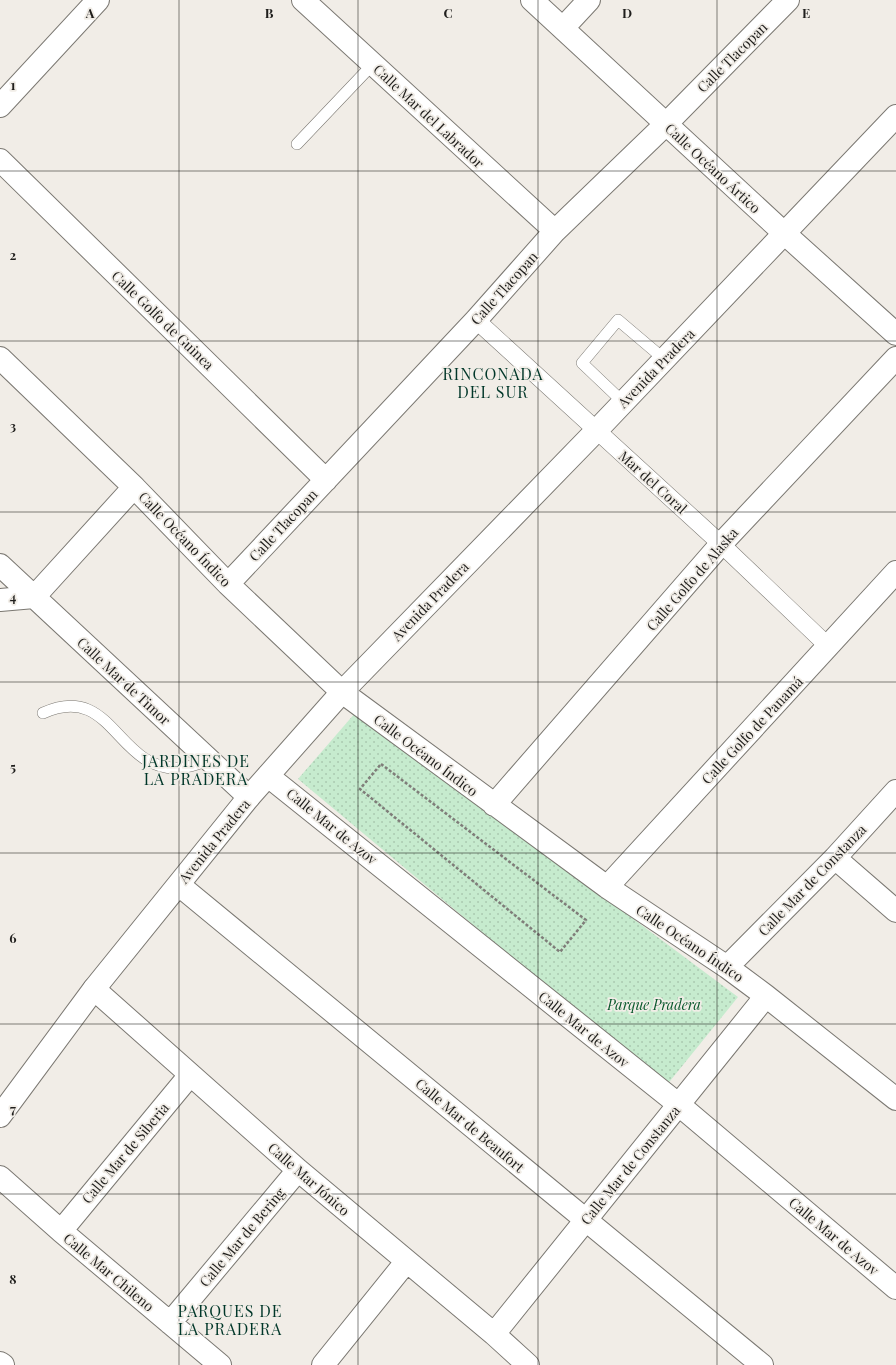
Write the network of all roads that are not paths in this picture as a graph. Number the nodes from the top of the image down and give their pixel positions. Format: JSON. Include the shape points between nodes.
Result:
{"nodes":[{"id":1,"x":98,"y":0,"type":"edge"},
{"id":2,"x":303,"y":0,"type":"edge"},
{"id":3,"x":532,"y":0,"type":"edge"},
{"id":4,"x":589,"y":0,"type":"edge"},
{"id":5,"x":788,"y":0,"type":"edge"},
{"id":6,"x":563,"y":28,"type":"junction"},
{"id":7,"x":373,"y":64,"type":"junction"},
{"id":8,"x":0,"y":106,"type":"edge"},
{"id":9,"x":896,"y":116,"type":"edge"},
{"id":10,"x":666,"y":124,"type":"junction"},
{"id":11,"x":297,"y":144,"type":"dead end"},
{"id":12,"x":0,"y":160,"type":"edge"},
{"id":13,"x":556,"y":231,"type":"junction"},
{"id":14,"x":784,"y":233,"type":"junction"},
{"id":15,"x":476,"y":320,"type":"junction"},
{"id":16,"x":896,"y":334,"type":"edge"},
{"id":17,"x":0,"y":358,"type":"edge"},
{"id":18,"x":896,"y":358,"type":"edge"},
{"id":19,"x":664,"y":359,"type":"junction"},
{"id":20,"x":623,"y":402,"type":"junction"},
{"id":21,"x":596,"y":431,"type":"junction"},
{"id":22,"x":326,"y":480,"type":"junction"},
{"id":23,"x":134,"y":487,"type":"junction"},
{"id":24,"x":721,"y":544,"type":"junction"},
{"id":25,"x":0,"y":565,"type":"edge"},
{"id":26,"x":896,"y":572,"type":"edge"},
{"id":27,"x":228,"y":584,"type":"junction"},
{"id":28,"x":34,"y":597,"type":"junction"},
{"id":29,"x":0,"y":600,"type":"edge"},
{"id":30,"x":829,"y":647,"type":"junction"},
{"id":31,"x":342,"y":692,"type":"junction"},
{"id":32,"x":43,"y":712,"type":"dead end"},
{"id":33,"x":208,"y":760,"type":"junction"},
{"id":34,"x":268,"y":776,"type":"junction"},
{"id":35,"x":896,"y":791,"type":"edge"},
{"id":36,"x":249,"y":797,"type":"junction"},
{"id":37,"x":494,"y":805,"type":"junction"},
{"id":38,"x":835,"y":858,"type":"junction"},
{"id":39,"x":179,"y":885,"type":"junction"},
{"id":40,"x":607,"y":887,"type":"junction"},
{"id":41,"x":896,"y":911,"type":"edge"},
{"id":42,"x":727,"y":967,"type":"junction"},
{"id":43,"x":94,"y":989,"type":"junction"},
{"id":44,"x":766,"y":996,"type":"junction"},
{"id":45,"x":190,"y":1076,"type":"junction"},
{"id":46,"x":896,"y":1099,"type":"edge"},
{"id":47,"x":678,"y":1104,"type":"junction"},
{"id":48,"x":0,"y":1116,"type":"edge"},
{"id":49,"x":298,"y":1170,"type":"junction"},
{"id":50,"x":0,"y":1177,"type":"edge"},
{"id":51,"x":584,"y":1220,"type":"junction"},
{"id":52,"x":61,"y":1231,"type":"junction"},
{"id":53,"x":406,"y":1262,"type":"junction"},
{"id":54,"x":896,"y":1288,"type":"edge"},
{"id":55,"x":170,"y":1323,"type":"junction"},
{"id":56,"x":494,"y":1334,"type":"junction"},
{"id":57,"x":0,"y":1363,"type":"edge"},
{"id":58,"x":522,"y":1363,"type":"edge"},
{"id":59,"x":3,"y":1365,"type":"edge"},
{"id":60,"x":220,"y":1365,"type":"edge"},
{"id":61,"x":323,"y":1365,"type":"edge"},
{"id":62,"x":762,"y":1365,"type":"edge"}],
"edges":[{"from":1,"to":8,"type":"street"},
{"from":2,"to":7,"type":"street","name":"Calle Mar del Labrador"},
{"from":3,"to":6,"type":"street","name":"Calle Océano Ártico"},
{"from":4,"to":6,"type":"street"},
{"from":5,"to":10,"type":"street","name":"Calle Tlacopan"},
{"from":6,"to":10,"type":"street","name":"Calle Océano Ártico"},
{"from":7,"to":11,"type":"lane"},
{"from":7,"to":13,"type":"street","name":"Calle Mar del Labrador"},
{"from":9,"to":14,"type":"street","name":"Avenida Pradera"},
{"from":10,"to":13,"type":"street","name":"Calle Tlacopan"},
{"from":10,"to":14,"type":"street","name":"Calle Océano Ártico"},
{"from":12,"to":22,"type":"street","name":"Calle Golfo de Guinea"},
{"from":13,"to":15,"type":"street","name":"Calle Tlacopan"},
{"from":14,"to":16,"type":"street","name":"Calle Océano Ártico"},
{"from":14,"to":19,"type":"street","name":"Avenida Pradera"},
{"from":15,"to":21,"type":"street","name":"Mar del Coral"},
{"from":15,"to":22,"type":"street","name":"Calle Tlacopan"},
{"from":17,"to":23,"type":"street","name":"Calle Océano Índico"},
{"from":18,"to":24,"type":"street","name":"Calle Golfo de Alaska"},
{"from":19,"to":20,"type":"street","name":"Avenida Pradera"},
{"from":19,"to":20,"type":"lane","via":[[618,320],[582,363]]},
{"from":20,"to":21,"type":"street","name":"Avenida Pradera"},
{"from":21,"to":24,"type":"street","name":"Mar del Coral"},
{"from":21,"to":31,"type":"street","name":"Avenida Pradera"},
{"from":22,"to":27,"type":"street","name":"Calle Tlacopan"},
{"from":23,"to":27,"type":"street","name":"Calle Océano Índico"},
{"from":23,"to":28,"type":"street"},
{"from":24,"to":30,"type":"street","name":"Mar del Coral"},
{"from":24,"to":37,"type":"street","name":"Calle Golfo de Alaska"},
{"from":25,"to":28,"type":"street","name":"Calle Mar de Timor"},
{"from":26,"to":30,"type":"street","name":"Calle Golfo de Panamá"},
{"from":27,"to":31,"type":"street","name":"Calle Océano Índico"},
{"from":28,"to":29,"type":"street"},
{"from":28,"to":33,"type":"street","name":"Calle Mar de Timor"},
{"from":30,"to":40,"type":"street","name":"Calle Golfo de Panamá"},
{"from":31,"to":34,"type":"street","name":"Avenida Pradera"},
{"from":31,"to":37,"type":"street","name":"Calle Océano Índico"},
{"from":32,"to":33,"type":"lane","via":[[66,705],[79,706],[91,711],[113,728],[133,752],[155,764],[179,768]]},
{"from":33,"to":36,"type":"street","name":"Calle Mar de Timor"},
{"from":34,"to":36,"type":"street","name":"Avenida Pradera"},
{"from":34,"to":47,"type":"street","name":"Calle Mar de Azov"},
{"from":35,"to":38,"type":"street","name":"Calle Mar de Constanza"},
{"from":36,"to":39,"type":"street","name":"Avenida Pradera"},
{"from":37,"to":40,"type":"street","name":"Calle Océano Índico"},
{"from":38,"to":41,"type":"street"},
{"from":38,"to":42,"type":"street","name":"Calle Mar de Constanza"},
{"from":39,"to":43,"type":"street","name":"Avenida Pradera"},
{"from":39,"to":51,"type":"street","name":"Calle Mar de Beaufort"},
{"from":40,"to":42,"type":"street","name":"Calle Océano Índico"},
{"from":42,"to":44,"type":"street","name":"Calle Océano Índico"},
{"from":43,"to":45,"type":"street","name":"Calle Mar Jónico"},
{"from":43,"to":48,"type":"street","name":"Avenida Pradera"},
{"from":44,"to":46,"type":"street","name":"Calle Océano Índico"},
{"from":44,"to":47,"type":"street","name":"Calle Mar de Constanza"},
{"from":45,"to":49,"type":"street","name":"Calle Mar Jónico"},
{"from":45,"to":52,"type":"street","name":"Calle Mar de Siberia"},
{"from":47,"to":51,"type":"street","name":"Calle Mar de Constanza"},
{"from":47,"to":54,"type":"street","name":"Calle Mar de Azov"},
{"from":49,"to":53,"type":"street","name":"Calle Mar Jónico"},
{"from":49,"to":55,"type":"street","name":"Calle Mar de Bering"},
{"from":50,"to":52,"type":"street","name":"Calle Mar Chileno"},
{"from":51,"to":56,"type":"street","name":"Calle Mar de Constanza"},
{"from":51,"to":62,"type":"street","name":"Calle Mar de Beaufort"},
{"from":52,"to":55,"type":"street","name":"Calle Mar Chileno"},
{"from":53,"to":56,"type":"street","name":"Calle Mar Jónico"},
{"from":53,"to":61,"type":"street"},
{"from":55,"to":60,"type":"street","name":"Calle Mar Chileno"},
{"from":56,"to":58,"type":"street","name":"Calle Mar Jónico"},
{"from":57,"to":59,"type":"street"}]}
